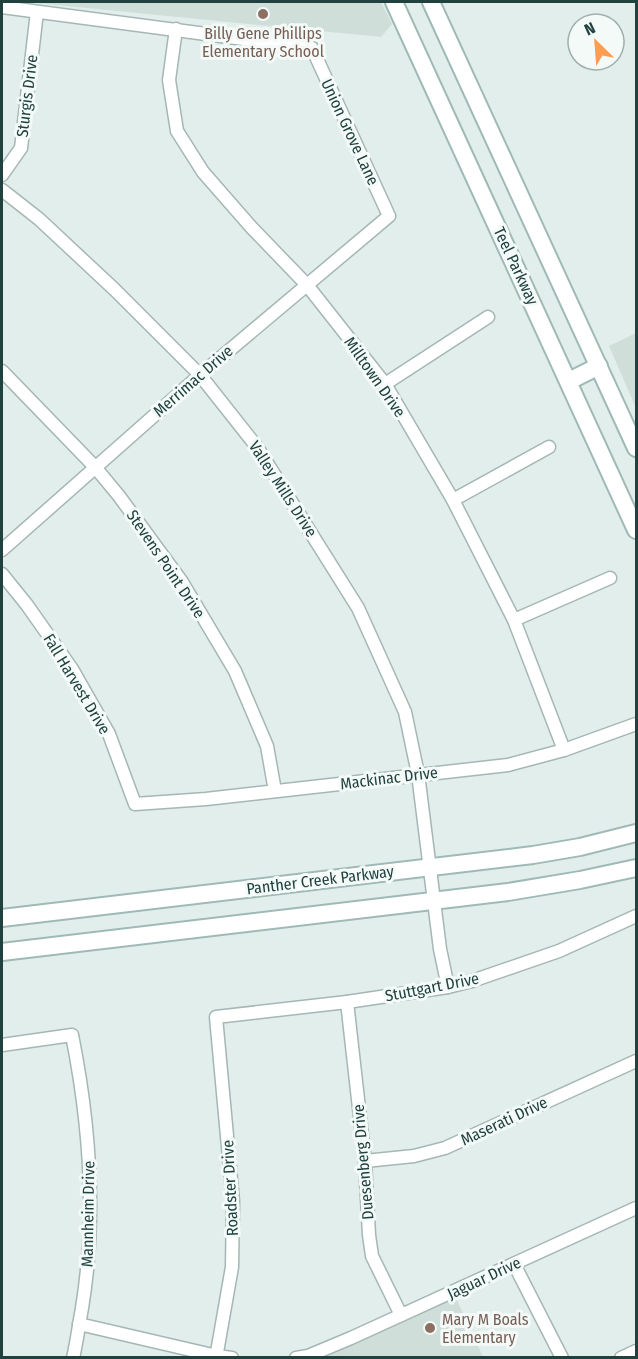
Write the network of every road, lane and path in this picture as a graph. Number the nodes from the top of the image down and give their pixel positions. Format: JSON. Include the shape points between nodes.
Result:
{"nodes":[{"id":1,"x":394,"y":2,"type":"edge"},
{"id":2,"x":431,"y":2,"type":"edge"},
{"id":3,"x":2,"y":7,"type":"edge"},
{"id":4,"x":38,"y":12,"type":"junction"},
{"id":5,"x":176,"y":29,"type":"junction"},
{"id":6,"x":2,"y":175,"type":"edge"},
{"id":7,"x":2,"y":190,"type":"edge"},
{"id":8,"x":389,"y":216,"type":"joint"},
{"id":9,"x":307,"y":285,"type":"junction"},
{"id":10,"x":488,"y":317,"type":"dead end"},
{"id":11,"x":599,"y":366,"type":"junction"},
{"id":12,"x":2,"y":371,"type":"edge"},
{"id":13,"x":200,"y":375,"type":"junction"},
{"id":14,"x":569,"y":381,"type":"junction"},
{"id":15,"x":385,"y":384,"type":"junction"},
{"id":16,"x":549,"y":447,"type":"dead end"},
{"id":17,"x":636,"y":448,"type":"edge"},
{"id":18,"x":95,"y":467,"type":"junction"},
{"id":19,"x":453,"y":500,"type":"junction"},
{"id":20,"x":636,"y":530,"type":"edge"},
{"id":21,"x":2,"y":550,"type":"edge"},
{"id":22,"x":2,"y":574,"type":"edge"},
{"id":23,"x":610,"y":578,"type":"dead end"},
{"id":24,"x":514,"y":620,"type":"junction"},
{"id":25,"x":636,"y":724,"type":"edge"},
{"id":26,"x":564,"y":750,"type":"junction"},
{"id":27,"x":418,"y":774,"type":"junction"},
{"id":28,"x":275,"y":791,"type":"junction"},
{"id":29,"x":135,"y":804,"type":"joint"},
{"id":30,"x":636,"y":833,"type":"edge"},
{"id":31,"x":430,"y":867,"type":"junction"},
{"id":32,"x":636,"y":868,"type":"edge"},
{"id":33,"x":434,"y":900,"type":"junction"},
{"id":34,"x":636,"y":916,"type":"edge"},
{"id":35,"x":2,"y":918,"type":"edge"},
{"id":36,"x":2,"y":952,"type":"edge"},
{"id":37,"x":448,"y":987,"type":"junction"},
{"id":38,"x":347,"y":1002,"type":"junction"},
{"id":39,"x":216,"y":1017,"type":"joint"},
{"id":40,"x":2,"y":1045,"type":"edge"},
{"id":41,"x":636,"y":1061,"type":"edge"},
{"id":42,"x":365,"y":1161,"type":"junction"},
{"id":43,"x":636,"y":1208,"type":"edge"},
{"id":44,"x":514,"y":1264,"type":"junction"},
{"id":45,"x":401,"y":1315,"type":"junction"},
{"id":46,"x":79,"y":1324,"type":"junction"},
{"id":47,"x":636,"y":1351,"type":"edge"},
{"id":48,"x":216,"y":1357,"type":"edge"},
{"id":49,"x":73,"y":1358,"type":"edge"},
{"id":50,"x":232,"y":1358,"type":"edge"},
{"id":51,"x":296,"y":1358,"type":"edge"},
{"id":52,"x":562,"y":1358,"type":"edge"},
{"id":53,"x":621,"y":1358,"type":"edge"}],
"edges":[{"from":1,"to":14,"type":"main road","name":"Teel Parkway"},
{"from":2,"to":11,"type":"main road","name":"Teel Parkway"},
{"from":3,"to":4,"type":"street"},
{"from":4,"to":5,"type":"street"},
{"from":4,"to":6,"type":"street","name":"Sturgis Drive","via":[[21,148]]},
{"from":5,"to":8,"type":"street","name":"Union Grove Lane","via":[[312,48]]},
{"from":5,"to":9,"type":"street","name":"Milltown Drive","via":[[170,80],[177,131],[203,172]]},
{"from":7,"to":13,"type":"street","name":"Valley Mills Drive","via":[[114,289]]},
{"from":8,"to":9,"type":"street","name":"Merrimac Drive"},
{"from":9,"to":13,"type":"street","name":"Merrimac Drive"},
{"from":9,"to":15,"type":"street","name":"Milltown Drive"},
{"from":10,"to":15,"type":"street"},
{"from":11,"to":14,"type":"main road"},
{"from":11,"to":17,"type":"main road","name":"Teel Parkway"},
{"from":12,"to":18,"type":"street","name":"Stevens Point Drive"},
{"from":13,"to":18,"type":"street","name":"Merrimac Drive"},
{"from":13,"to":27,"type":"street","name":"Valley Mills Drive","via":[[257,447],[358,608],[405,712]]},
{"from":14,"to":20,"type":"main road","name":"Teel Parkway"},
{"from":15,"to":19,"type":"street","name":"Milltown Drive"},
{"from":16,"to":19,"type":"street"},
{"from":18,"to":21,"type":"street","name":"Merrimac Drive"},
{"from":18,"to":28,"type":"street","name":"Stevens Point Drive","via":[[182,582],[235,671],[267,746]]},
{"from":19,"to":24,"type":"street","name":"Milltown Drive"},
{"from":22,"to":29,"type":"street","name":"Fall Harvest Drive","via":[[72,669],[109,734]]},
{"from":23,"to":24,"type":"street"},
{"from":24,"to":26,"type":"street","name":"Milltown Drive"},
{"from":25,"to":26,"type":"street","name":"Mackinac Drive"},
{"from":26,"to":27,"type":"street","name":"Mackinac Drive","via":[[508,765]]},
{"from":27,"to":28,"type":"street","name":"Mackinac Drive"},
{"from":27,"to":31,"type":"street","name":"Valley Mills Drive"},
{"from":28,"to":29,"type":"street","name":"Mackinac Drive"},
{"from":30,"to":31,"type":"main road","name":"Panther Creek Parkway","via":[[533,855]]},
{"from":31,"to":33,"type":"street","name":"Valley Mills Drive"},
{"from":31,"to":35,"type":"main road","name":"Panther Creek Parkway"},
{"from":32,"to":33,"type":"main road","name":"Panther Creek Parkway","via":[[580,880]]},
{"from":33,"to":36,"type":"main road","name":"Panther Creek Parkway"},
{"from":33,"to":37,"type":"street","name":"Valley Mills Drive"},
{"from":34,"to":37,"type":"street","name":"Stuttgart Drive","via":[[501,973]]},
{"from":37,"to":38,"type":"street","name":"Stuttgart Drive"},
{"from":38,"to":39,"type":"street","name":"Stuttgart Drive"},
{"from":38,"to":42,"type":"street","name":"Duesenberg Drive"},
{"from":39,"to":48,"type":"street","name":"Roadster Drive","via":[[233,1202],[232,1267]]},
{"from":40,"to":46,"type":"street","name":"Mannheim Drive","via":[[72,1035],[82,1086],[92,1183],[88,1270]]},
{"from":41,"to":42,"type":"street","name":"Maserati Drive","via":[[445,1149]]},
{"from":42,"to":45,"type":"street","name":"Duesenberg Drive","via":[[372,1256]]},
{"from":43,"to":44,"type":"street","name":"Jaguar Drive"},
{"from":44,"to":45,"type":"street","name":"Jaguar Drive"},
{"from":44,"to":52,"type":"street"},
{"from":45,"to":51,"type":"street","name":"Jaguar Drive"},
{"from":46,"to":48,"type":"street"},
{"from":46,"to":49,"type":"street","name":"Mannheim Drive"},
{"from":47,"to":53,"type":"street"},
{"from":48,"to":50,"type":"street"}]}
